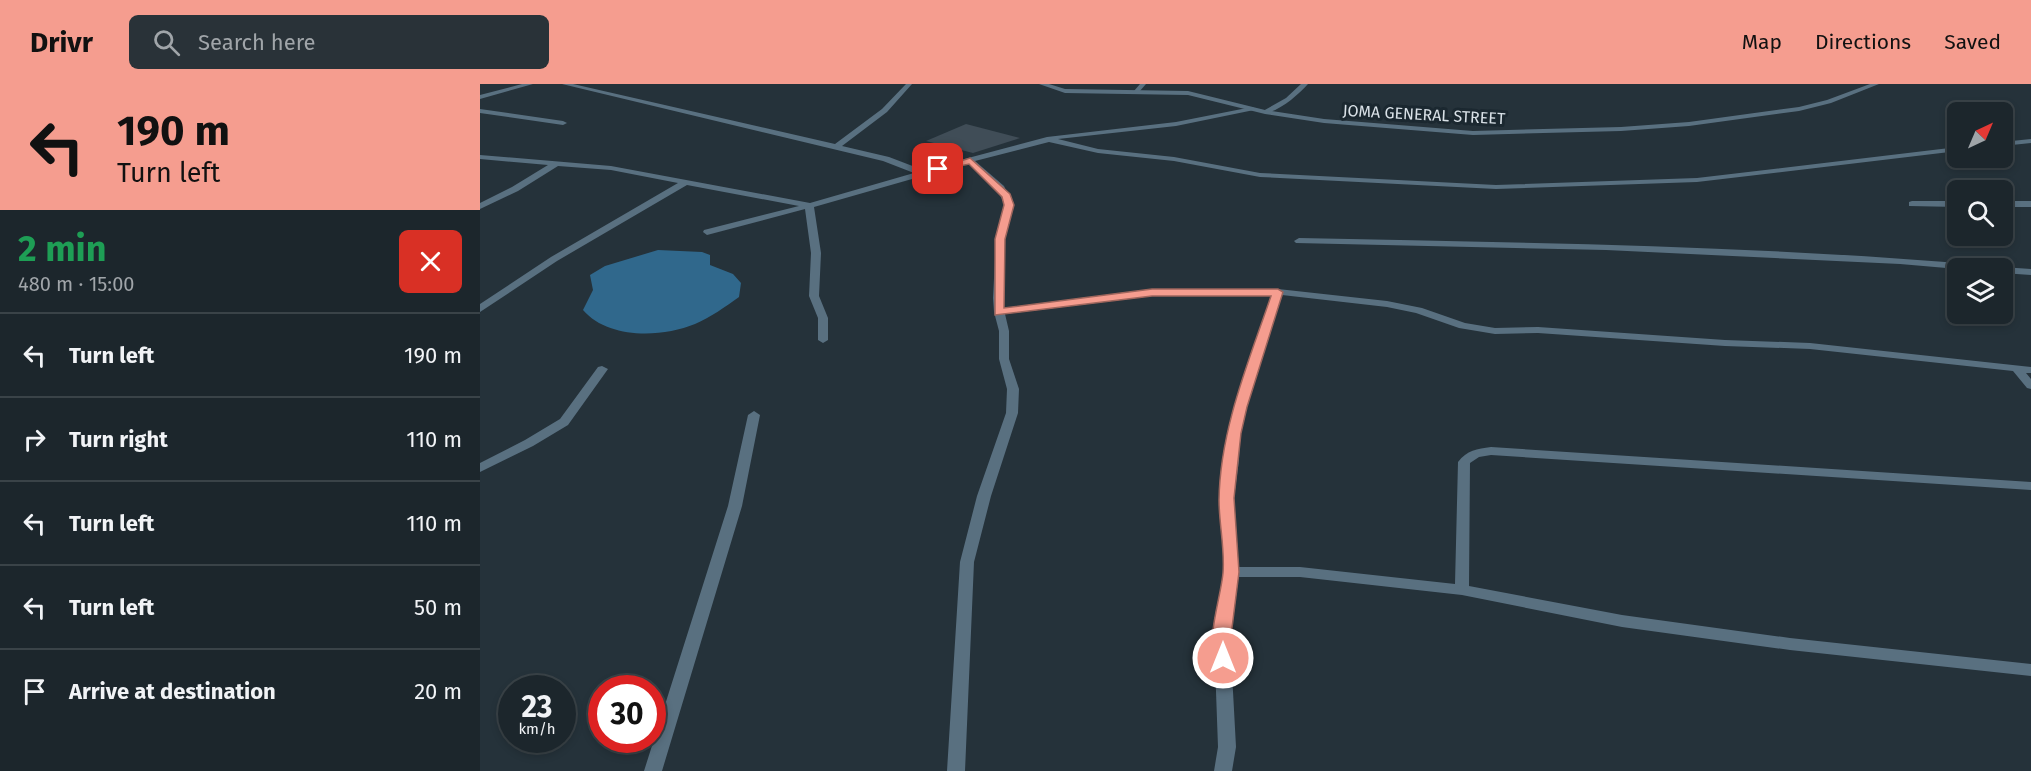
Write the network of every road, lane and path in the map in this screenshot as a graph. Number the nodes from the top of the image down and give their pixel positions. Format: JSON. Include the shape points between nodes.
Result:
{"nodes":[{"id":1,"x":530,"y":84,"type":"edge"},
{"id":2,"x":565,"y":84,"type":"edge"},
{"id":3,"x":909,"y":84,"type":"edge"},
{"id":4,"x":1042,"y":84,"type":"edge"},
{"id":5,"x":1143,"y":84,"type":"edge"},
{"id":6,"x":1305,"y":84,"type":"edge"},
{"id":7,"x":1876,"y":84,"type":"edge"},
{"id":8,"x":1137,"y":91,"type":"junction"},
{"id":9,"x":480,"y":97,"type":"edge"},
{"id":10,"x":1252,"y":109,"type":"junction"},
{"id":11,"x":480,"y":111,"type":"edge"},
{"id":12,"x":1265,"y":112,"type":"junction"},
{"id":13,"x":563,"y":123,"type":"dead end"},
{"id":14,"x":1047,"y":139,"type":"junction"},
{"id":15,"x":2031,"y":141,"type":"edge"},
{"id":16,"x":2013,"y":143,"type":"edge"},
{"id":17,"x":836,"y":147,"type":"junction"},
{"id":18,"x":1947,"y":150,"type":"edge"},
{"id":19,"x":480,"y":157,"type":"edge"},
{"id":20,"x":970,"y":161,"type":"junction"},
{"id":21,"x":557,"y":163,"type":"junction"},
{"id":22,"x":922,"y":173,"type":"junction"},
{"id":23,"x":687,"y":181,"type":"junction"},
{"id":24,"x":1912,"y":204,"type":"dead end"},
{"id":25,"x":1947,"y":204,"type":"edge"},
{"id":26,"x":2013,"y":204,"type":"edge"},
{"id":27,"x":2031,"y":204,"type":"edge"},
{"id":28,"x":809,"y":205,"type":"junction"},
{"id":29,"x":480,"y":206,"type":"edge"},
{"id":30,"x":707,"y":232,"type":"dead end"},
{"id":31,"x":1299,"y":241,"type":"dead end"},
{"id":32,"x":1947,"y":265,"type":"edge"},
{"id":33,"x":2013,"y":271,"type":"edge"},
{"id":34,"x":2031,"y":272,"type":"edge"},
{"id":35,"x":1278,"y":292,"type":"junction"},
{"id":36,"x":480,"y":309,"type":"edge"},
{"id":37,"x":999,"y":312,"type":"junction"},
{"id":38,"x":823,"y":340,"type":"dead end"},
{"id":39,"x":602,"y":369,"type":"dead end"},
{"id":40,"x":2017,"y":369,"type":"junction"},
{"id":41,"x":2031,"y":370,"type":"edge"},
{"id":42,"x":2031,"y":386,"type":"edge"},
{"id":43,"x":754,"y":415,"type":"dead end"},
{"id":44,"x":480,"y":468,"type":"edge"},
{"id":45,"x":2031,"y":486,"type":"edge"},
{"id":46,"x":1231,"y":572,"type":"junction"},
{"id":47,"x":1462,"y":590,"type":"junction"},
{"id":48,"x":2031,"y":670,"type":"edge"},
{"id":49,"x":653,"y":771,"type":"edge"},
{"id":50,"x":956,"y":771,"type":"edge"},
{"id":51,"x":1223,"y":771,"type":"edge"}],
"edges":[{"from":1,"to":9,"type":"street"},
{"from":2,"to":17,"type":"street"},
{"from":3,"to":17,"type":"street","via":[[867,126]]},
{"from":4,"to":8,"type":"street","name":"JOMA GENERAL STREET","via":[[1065,91]]},
{"from":5,"to":8,"type":"street"},
{"from":6,"to":12,"type":"street"},
{"from":7,"to":12,"type":"street","name":"JOMA GENERAL STREET","via":[[1799,109],[1621,129],[1473,134]]},
{"from":8,"to":10,"type":"street","name":"JOMA GENERAL STREET","via":[[1188,93]]},
{"from":10,"to":12,"type":"street","name":"JOMA GENERAL STREET"},
{"from":10,"to":14,"type":"street","via":[[1176,124]]},
{"from":11,"to":13,"type":"street"},
{"from":14,"to":18,"type":"street","via":[[1098,151],[1174,159],[1260,175],[1496,187],[1697,180]]},
{"from":14,"to":20,"type":"street"},
{"from":15,"to":16,"type":"street"},
{"from":17,"to":22,"type":"street"},
{"from":19,"to":21,"type":"street"},
{"from":20,"to":22,"type":"street"},
{"from":20,"to":37,"type":"street","via":[[1000,188],[1009,205],[1000,239]]},
{"from":21,"to":23,"type":"street"},
{"from":21,"to":29,"type":"street"},
{"from":22,"to":28,"type":"street"},
{"from":23,"to":28,"type":"street"},
{"from":23,"to":36,"type":"street","via":[[554,259]]},
{"from":24,"to":25,"type":"street"},
{"from":26,"to":27,"type":"street"},
{"from":28,"to":30,"type":"street"},
{"from":28,"to":38,"type":"street","via":[[816,253],[814,296],[823,318]]},
{"from":31,"to":32,"type":"street","via":[[1606,247]]},
{"from":33,"to":34,"type":"street"},
{"from":35,"to":37,"type":"street","via":[[1152,293]]},
{"from":35,"to":40,"type":"street","via":[[1418,309],[1463,326],[1495,331],[1538,330],[1810,346]]},
{"from":35,"to":46,"type":"street","via":[[1234,433],[1227,498]]},
{"from":37,"to":50,"type":"street","via":[[1004,359],[1013,389],[1012,413],[967,562]]},
{"from":39,"to":44,"type":"street","via":[[564,422]]},
{"from":40,"to":41,"type":"street"},
{"from":40,"to":42,"type":"street"},
{"from":43,"to":49,"type":"street","via":[[735,506]]},
{"from":45,"to":47,"type":"street","via":[[1512,451],[1475,453],[1464,462]]},
{"from":46,"to":47,"type":"street","via":[[1300,572]]},
{"from":46,"to":51,"type":"street","via":[[1222,636],[1227,747]]},
{"from":47,"to":48,"type":"street","via":[[1622,621]]}]}
